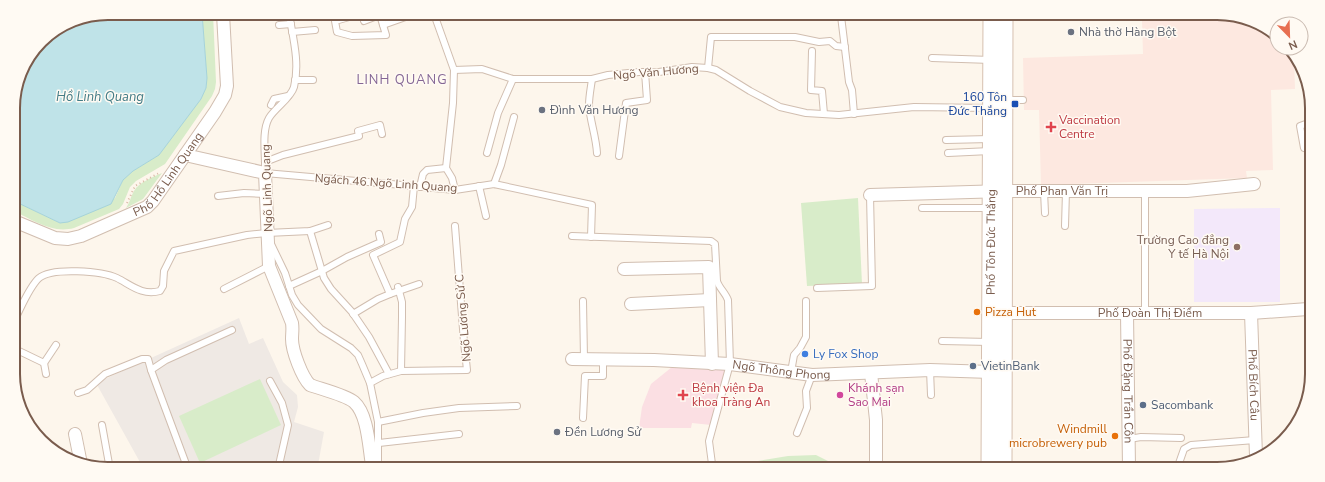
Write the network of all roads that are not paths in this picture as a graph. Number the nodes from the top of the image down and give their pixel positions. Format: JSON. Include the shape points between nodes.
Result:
{"nodes":[{"id":1,"x":223,"y":20,"type":"edge"},
{"id":2,"x":290,"y":20,"type":"edge"},
{"id":3,"x":339,"y":20,"type":"edge"},
{"id":4,"x":382,"y":20,"type":"edge"},
{"id":5,"x":397,"y":20,"type":"edge"},
{"id":6,"x":436,"y":20,"type":"edge"},
{"id":7,"x":842,"y":20,"type":"edge"},
{"id":8,"x":992,"y":20,"type":"edge"},
{"id":9,"x":1004,"y":20,"type":"edge"},
{"id":10,"x":291,"y":24,"type":"junction"},
{"id":11,"x":279,"y":25,"type":"dead end"},
{"id":12,"x":383,"y":25,"type":"junction"},
{"id":13,"x":315,"y":30,"type":"dead end"},
{"id":14,"x":292,"y":32,"type":"junction"},
{"id":15,"x":845,"y":47,"type":"junction"},
{"id":16,"x":812,"y":51,"type":"dead end"},
{"id":17,"x":932,"y":58,"type":"dead end"},
{"id":18,"x":992,"y":60,"type":"junction"},
{"id":19,"x":708,"y":68,"type":"junction"},
{"id":20,"x":454,"y":70,"type":"junction"},
{"id":21,"x":646,"y":72,"type":"junction"},
{"id":22,"x":592,"y":79,"type":"junction"},
{"id":23,"x":295,"y":80,"type":"junction"},
{"id":24,"x":313,"y":80,"type":"dead end"},
{"id":25,"x":513,"y":80,"type":"junction"},
{"id":26,"x":288,"y":96,"type":"junction"},
{"id":27,"x":1023,"y":100,"type":"dead end"},
{"id":28,"x":998,"y":104,"type":"junction"},
{"id":29,"x":271,"y":105,"type":"dead end"},
{"id":30,"x":824,"y":114,"type":"junction"},
{"id":31,"x":854,"y":114,"type":"junction"},
{"id":32,"x":514,"y":117,"type":"dead end"},
{"id":33,"x":1305,"y":124,"type":"edge"},
{"id":34,"x":382,"y":134,"type":"dead end"},
{"id":35,"x":946,"y":140,"type":"dead end"},
{"id":36,"x":992,"y":145,"type":"junction"},
{"id":37,"x":1305,"y":148,"type":"edge"},
{"id":38,"x":948,"y":152,"type":"dead end"},
{"id":39,"x":487,"y":153,"type":"dead end"},
{"id":40,"x":597,"y":153,"type":"dead end"},
{"id":41,"x":185,"y":155,"type":"junction"},
{"id":42,"x":619,"y":156,"type":"dead end"},
{"id":43,"x":265,"y":168,"type":"junction"},
{"id":44,"x":446,"y":168,"type":"junction"},
{"id":45,"x":494,"y":184,"type":"junction"},
{"id":46,"x":1254,"y":184,"type":"dead end"},
{"id":47,"x":479,"y":186,"type":"junction"},
{"id":48,"x":417,"y":187,"type":"junction"},
{"id":49,"x":455,"y":190,"type":"junction"},
{"id":50,"x":1044,"y":191,"type":"junction"},
{"id":51,"x":1066,"y":191,"type":"junction"},
{"id":52,"x":1145,"y":191,"type":"junction"},
{"id":53,"x":265,"y":194,"type":"junction"},
{"id":54,"x":870,"y":195,"type":"joint"},
{"id":55,"x":218,"y":196,"type":"dead end"},
{"id":56,"x":996,"y":197,"type":"junction"},
{"id":57,"x":922,"y":208,"type":"dead end"},
{"id":58,"x":1045,"y":213,"type":"dead end"},
{"id":59,"x":486,"y":216,"type":"dead end"},
{"id":60,"x":20,"y":224,"type":"edge"},
{"id":61,"x":328,"y":226,"type":"dead end"},
{"id":62,"x":455,"y":226,"type":"dead end"},
{"id":63,"x":1065,"y":226,"type":"dead end"},
{"id":64,"x":310,"y":231,"type":"junction"},
{"id":65,"x":267,"y":233,"type":"junction"},
{"id":66,"x":379,"y":234,"type":"dead end"},
{"id":67,"x":572,"y":236,"type":"dead end"},
{"id":68,"x":591,"y":237,"type":"junction"},
{"id":69,"x":375,"y":245,"type":"junction"},
{"id":70,"x":378,"y":252,"type":"junction"},
{"id":71,"x":270,"y":266,"type":"junction"},
{"id":72,"x":624,"y":269,"type":"dead end"},
{"id":73,"x":322,"y":271,"type":"junction"},
{"id":74,"x":419,"y":284,"type":"dead end"},
{"id":75,"x":289,"y":286,"type":"junction"},
{"id":76,"x":817,"y":288,"type":"dead end"},
{"id":77,"x":224,"y":289,"type":"dead end"},
{"id":78,"x":399,"y":289,"type":"junction"},
{"id":79,"x":390,"y":294,"type":"junction"},
{"id":80,"x":583,"y":300,"type":"dead end"},
{"id":81,"x":710,"y":300,"type":"junction"},
{"id":82,"x":806,"y":301,"type":"dead end"},
{"id":83,"x":631,"y":304,"type":"dead end"},
{"id":84,"x":20,"y":309,"type":"edge"},
{"id":85,"x":1305,"y":309,"type":"edge"},
{"id":86,"x":997,"y":313,"type":"junction"},
{"id":87,"x":1127,"y":313,"type":"junction"},
{"id":88,"x":1145,"y":313,"type":"junction"},
{"id":89,"x":1251,"y":313,"type":"junction"},
{"id":90,"x":353,"y":314,"type":"junction"},
{"id":91,"x":307,"y":315,"type":"junction"},
{"id":92,"x":301,"y":320,"type":"dead end"},
{"id":93,"x":232,"y":330,"type":"dead end"},
{"id":94,"x":942,"y":341,"type":"dead end"},
{"id":95,"x":991,"y":342,"type":"junction"},
{"id":96,"x":56,"y":345,"type":"dead end"},
{"id":97,"x":20,"y":351,"type":"edge"},
{"id":98,"x":572,"y":359,"type":"dead end"},
{"id":99,"x":584,"y":359,"type":"junction"},
{"id":100,"x":603,"y":359,"type":"junction"},
{"id":101,"x":44,"y":363,"type":"junction"},
{"id":102,"x":712,"y":364,"type":"junction"},
{"id":103,"x":730,"y":364,"type":"junction"},
{"id":104,"x":151,"y":370,"type":"junction"},
{"id":105,"x":930,"y":370,"type":"junction"},
{"id":106,"x":401,"y":371,"type":"junction"},
{"id":107,"x":791,"y":372,"type":"junction"},
{"id":108,"x":991,"y":372,"type":"junction"},
{"id":109,"x":871,"y":373,"type":"junction"},
{"id":110,"x":46,"y":374,"type":"dead end"},
{"id":111,"x":389,"y":374,"type":"junction"},
{"id":112,"x":812,"y":375,"type":"junction"},
{"id":113,"x":270,"y":381,"type":"dead end"},
{"id":114,"x":370,"y":383,"type":"junction"},
{"id":115,"x":78,"y":393,"type":"dead end"},
{"id":116,"x":930,"y":395,"type":"dead end"},
{"id":117,"x":517,"y":406,"type":"dead end"},
{"id":118,"x":583,"y":418,"type":"dead end"},
{"id":119,"x":378,"y":422,"type":"junction"},
{"id":120,"x":102,"y":425,"type":"dead end"},
{"id":121,"x":797,"y":433,"type":"dead end"},
{"id":122,"x":75,"y":434,"type":"dead end"},
{"id":123,"x":459,"y":434,"type":"dead end"},
{"id":124,"x":1181,"y":438,"type":"dead end"},
{"id":125,"x":1129,"y":439,"type":"junction"},
{"id":126,"x":1255,"y":440,"type":"junction"},
{"id":127,"x":997,"y":442,"type":"junction"},
{"id":128,"x":379,"y":443,"type":"junction"},
{"id":129,"x":1256,"y":452,"type":"edge"},
{"id":130,"x":80,"y":457,"type":"edge"},
{"id":131,"x":109,"y":462,"type":"edge"},
{"id":132,"x":185,"y":462,"type":"edge"},
{"id":133,"x":280,"y":462,"type":"edge"},
{"id":134,"x":371,"y":462,"type":"edge"},
{"id":135,"x":378,"y":462,"type":"edge"},
{"id":136,"x":712,"y":462,"type":"edge"},
{"id":137,"x":876,"y":462,"type":"edge"},
{"id":138,"x":992,"y":462,"type":"edge"},
{"id":139,"x":1001,"y":462,"type":"edge"},
{"id":140,"x":1129,"y":462,"type":"edge"},
{"id":141,"x":1179,"y":462,"type":"edge"}],
"edges":[{"from":1,"to":41,"type":"street","name":"Phố Hồ Linh Quang","via":[[227,86],[225,95]]},
{"from":2,"to":10,"type":"lane","name":"Ngõ Linh Quang"},
{"from":3,"to":12,"type":"lane","via":[[335,21],[337,32],[352,36],[386,35]]},
{"from":4,"to":12,"type":"lane"},
{"from":5,"to":12,"type":"lane"},
{"from":6,"to":20,"type":"lane"},
{"from":7,"to":15,"type":"lane"},
{"from":8,"to":18,"type":"main road","name":"Phố Tôn Đức Thắng"},
{"from":9,"to":28,"type":"main road","name":"Phố Tôn Đức Thắng"},
{"from":10,"to":11,"type":"lane"},
{"from":10,"to":14,"type":"lane","name":"Ngõ Linh Quang"},
{"from":13,"to":14,"type":"lane"},
{"from":14,"to":23,"type":"lane","name":"Ngõ Linh Quang","via":[[296,60]]},
{"from":15,"to":19,"type":"lane","via":[[836,46],[830,41],[796,37],[711,37]]},
{"from":15,"to":31,"type":"lane"},
{"from":16,"to":30,"type":"lane","via":[[811,90],[822,91]]},
{"from":17,"to":18,"type":"lane"},
{"from":18,"to":28,"type":"main road","name":"Phố Tôn Đức Thắng"},
{"from":19,"to":21,"type":"lane","name":"Ngõ Văn Hương","via":[[692,67]]},
{"from":19,"to":30,"type":"lane","name":"Ngõ Văn Hương","via":[[716,70],[780,107]]},
{"from":20,"to":25,"type":"lane","name":"Ngõ Văn Hương","via":[[482,69]]},
{"from":20,"to":44,"type":"lane"},
{"from":21,"to":22,"type":"lane","name":"Ngõ Văn Hương"},
{"from":21,"to":42,"type":"lane","via":[[647,100],[626,103]]},
{"from":22,"to":25,"type":"lane","name":"Ngõ Văn Hương"},
{"from":22,"to":40,"type":"lane","via":[[589,104]]},
{"from":23,"to":24,"type":"lane"},
{"from":23,"to":26,"type":"lane","name":"Ngõ Linh Quang","via":[[294,89]]},
{"from":25,"to":39,"type":"lane","via":[[498,113]]},
{"from":26,"to":29,"type":"lane","via":[[274,99]]},
{"from":26,"to":43,"type":"lane","name":"Ngõ Linh Quang","via":[[266,124]]},
{"from":27,"to":28,"type":"lane","name":"Ngõ Văn Hương"},
{"from":28,"to":31,"type":"lane","name":"Ngõ Văn Hương","via":[[914,107]]},
{"from":28,"to":36,"type":"main road","name":"Phố Tôn Đức Thắng"},
{"from":28,"to":56,"type":"main road","name":"Phố Tôn Đức Thắng"},
{"from":30,"to":31,"type":"lane","name":"Ngõ Văn Hương"},
{"from":32,"to":45,"type":"lane"},
{"from":33,"to":37,"type":"lane","via":[[1300,126]]},
{"from":34,"to":43,"type":"lane","via":[[380,125],[358,131],[359,136],[282,155]]},
{"from":35,"to":36,"type":"lane"},
{"from":36,"to":38,"type":"lane"},
{"from":36,"to":56,"type":"main road","name":"Phố Tôn Đức Thắng"},
{"from":41,"to":43,"type":"street"},
{"from":41,"to":60,"type":"street","name":"Phố Hồ Linh Quang","via":[[147,207],[81,236],[55,238]]},
{"from":43,"to":48,"type":"lane","name":"Ngách 46 Ngõ Linh Quang"},
{"from":43,"to":53,"type":"street","name":"Ngõ Linh Quang"},
{"from":44,"to":48,"type":"lane","via":[[427,170]]},
{"from":44,"to":49,"type":"lane"},
{"from":45,"to":47,"type":"lane","name":"Ngách 46 Ngõ Linh Quang"},
{"from":45,"to":68,"type":"lane","name":"Ngách 46 Ngõ Linh Quang","via":[[592,205]]},
{"from":46,"to":52,"type":"street","name":"Phố Phan Văn Trị","via":[[1187,192]]},
{"from":47,"to":49,"type":"lane","name":"Ngách 46 Ngõ Linh Quang"},
{"from":47,"to":59,"type":"lane"},
{"from":48,"to":49,"type":"lane","name":"Ngách 46 Ngõ Linh Quang"},
{"from":48,"to":70,"type":"lane","via":[[412,207],[405,219],[400,242]]},
{"from":50,"to":51,"type":"street","name":"Phố Phan Văn Trị"},
{"from":50,"to":56,"type":"street","name":"Phố Phan Văn Trị"},
{"from":50,"to":58,"type":"lane"},
{"from":51,"to":52,"type":"street","name":"Phố Phan Văn Trị"},
{"from":51,"to":63,"type":"lane"},
{"from":52,"to":88,"type":"lane"},
{"from":53,"to":55,"type":"lane"},
{"from":53,"to":65,"type":"street","name":"Ngõ Linh Quang"},
{"from":54,"to":56,"type":"street","name":"Phố Phan Văn Trị"},
{"from":54,"to":76,"type":"lane","via":[[872,286]]},
{"from":56,"to":57,"type":"lane"},
{"from":56,"to":86,"type":"main road","name":"Phố Tôn Đức Thắng"},
{"from":61,"to":64,"type":"lane"},
{"from":62,"to":106,"type":"lane","name":"Ngõ Lương Sử C","via":[[468,370]]},
{"from":64,"to":65,"type":"lane"},
{"from":64,"to":73,"type":"lane"},
{"from":65,"to":71,"type":"street"},
{"from":65,"to":75,"type":"lane","name":"Ngõ Linh Quang"},
{"from":65,"to":84,"type":"lane","via":[[174,251],[164,271],[163,286],[160,291],[155,292],[135,289],[108,274],[78,271],[46,274],[39,278]]},
{"from":66,"to":69,"type":"lane","via":[[381,242]]},
{"from":67,"to":68,"type":"lane"},
{"from":68,"to":103,"type":"lane","via":[[713,242],[716,248],[718,286],[728,300]]},
{"from":69,"to":70,"type":"lane"},
{"from":69,"to":73,"type":"lane"},
{"from":70,"to":79,"type":"lane","via":[[372,255]]},
{"from":71,"to":77,"type":"lane"},
{"from":71,"to":134,"type":"street","via":[[292,323],[292,340],[306,380],[310,385],[355,403],[365,424]]},
{"from":72,"to":81,"type":"street","via":[[709,267]]},
{"from":73,"to":75,"type":"lane"},
{"from":73,"to":90,"type":"lane","via":[[331,289]]},
{"from":74,"to":78,"type":"lane"},
{"from":75,"to":91,"type":"lane","name":"Ngõ Linh Quang","via":[[298,305]]},
{"from":78,"to":79,"type":"lane"},
{"from":78,"to":106,"type":"lane","via":[[402,302]]},
{"from":79,"to":90,"type":"lane"},
{"from":80,"to":99,"type":"lane"},
{"from":81,"to":83,"type":"street"},
{"from":81,"to":102,"type":"street"},
{"from":82,"to":107,"type":"lane","via":[[806,337],[794,355]]},
{"from":85,"to":89,"type":"street","name":"Phố Đoàn Thị Điểm"},
{"from":86,"to":87,"type":"street","name":"Phố Đoàn Thị Điểm"},
{"from":86,"to":95,"type":"main road","name":"Phố Tôn Đức Thắng"},
{"from":86,"to":127,"type":"main road","name":"Phố Tôn Đức Thắng"},
{"from":87,"to":88,"type":"street","name":"Phố Đoàn Thị Điểm"},
{"from":87,"to":125,"type":"street","name":"Phố Đặng Trần Côn"},
{"from":88,"to":89,"type":"street","name":"Phố Đoàn Thị Điểm"},
{"from":89,"to":126,"type":"street","name":"Phố Bích Câu"},
{"from":90,"to":111,"type":"lane"},
{"from":91,"to":92,"type":"lane"},
{"from":91,"to":114,"type":"lane","name":"Ngõ Linh Quang","via":[[321,329],[358,355]]},
{"from":93,"to":104,"type":"lane","via":[[166,360]]},
{"from":94,"to":95,"type":"lane"},
{"from":95,"to":108,"type":"main road","name":"Phố Tôn Đức Thắng"},
{"from":96,"to":101,"type":"lane"},
{"from":97,"to":101,"type":"lane"},
{"from":98,"to":99,"type":"street","name":"Ngõ Thông Phong"},
{"from":99,"to":100,"type":"street","name":"Ngõ Thông Phong"},
{"from":100,"to":102,"type":"street","name":"Ngõ Thông Phong"},
{"from":100,"to":118,"type":"lane","via":[[603,376],[585,376]]},
{"from":101,"to":110,"type":"lane"},
{"from":102,"to":103,"type":"street","name":"Ngõ Thông Phong"},
{"from":103,"to":107,"type":"street","name":"Ngõ Thông Phong"},
{"from":103,"to":136,"type":"lane","via":[[709,442]]},
{"from":104,"to":115,"type":"lane","via":[[148,359],[142,359],[105,374],[87,390]]},
{"from":104,"to":132,"type":"lane"},
{"from":105,"to":108,"type":"street","name":"Ngõ Thông Phong"},
{"from":105,"to":109,"type":"street","name":"Ngõ Thông Phong"},
{"from":105,"to":116,"type":"lane"},
{"from":106,"to":111,"type":"lane","name":"Ngõ Lương Sử C"},
{"from":107,"to":112,"type":"street","name":"Ngõ Thông Phong"},
{"from":108,"to":127,"type":"main road","name":"Phố Tôn Đức Thắng"},
{"from":109,"to":112,"type":"street","name":"Ngõ Thông Phong"},
{"from":109,"to":137,"type":"street","via":[[876,420]]},
{"from":111,"to":114,"type":"lane","name":"Ngõ Lương Sử C"},
{"from":112,"to":121,"type":"lane","via":[[806,391],[807,408]]},
{"from":113,"to":133,"type":"lane","via":[[282,403],[288,425]]},
{"from":114,"to":119,"type":"lane"},
{"from":117,"to":119,"type":"lane","via":[[459,408]]},
{"from":119,"to":128,"type":"lane"},
{"from":120,"to":131,"type":"lane"},
{"from":122,"to":130,"type":"street"},
{"from":123,"to":128,"type":"lane"},
{"from":124,"to":125,"type":"lane"},
{"from":125,"to":140,"type":"street","name":"Phố Đặng Trần Côn"},
{"from":126,"to":129,"type":"street","name":"Phố Bích Câu"},
{"from":126,"to":141,"type":"lane","via":[[1191,445],[1184,449]]},
{"from":127,"to":138,"type":"main road","name":"Phố Tôn Đức Thắng"},
{"from":127,"to":139,"type":"main road","name":"Phố Tôn Đức Thắng"},
{"from":128,"to":135,"type":"lane"}]}
